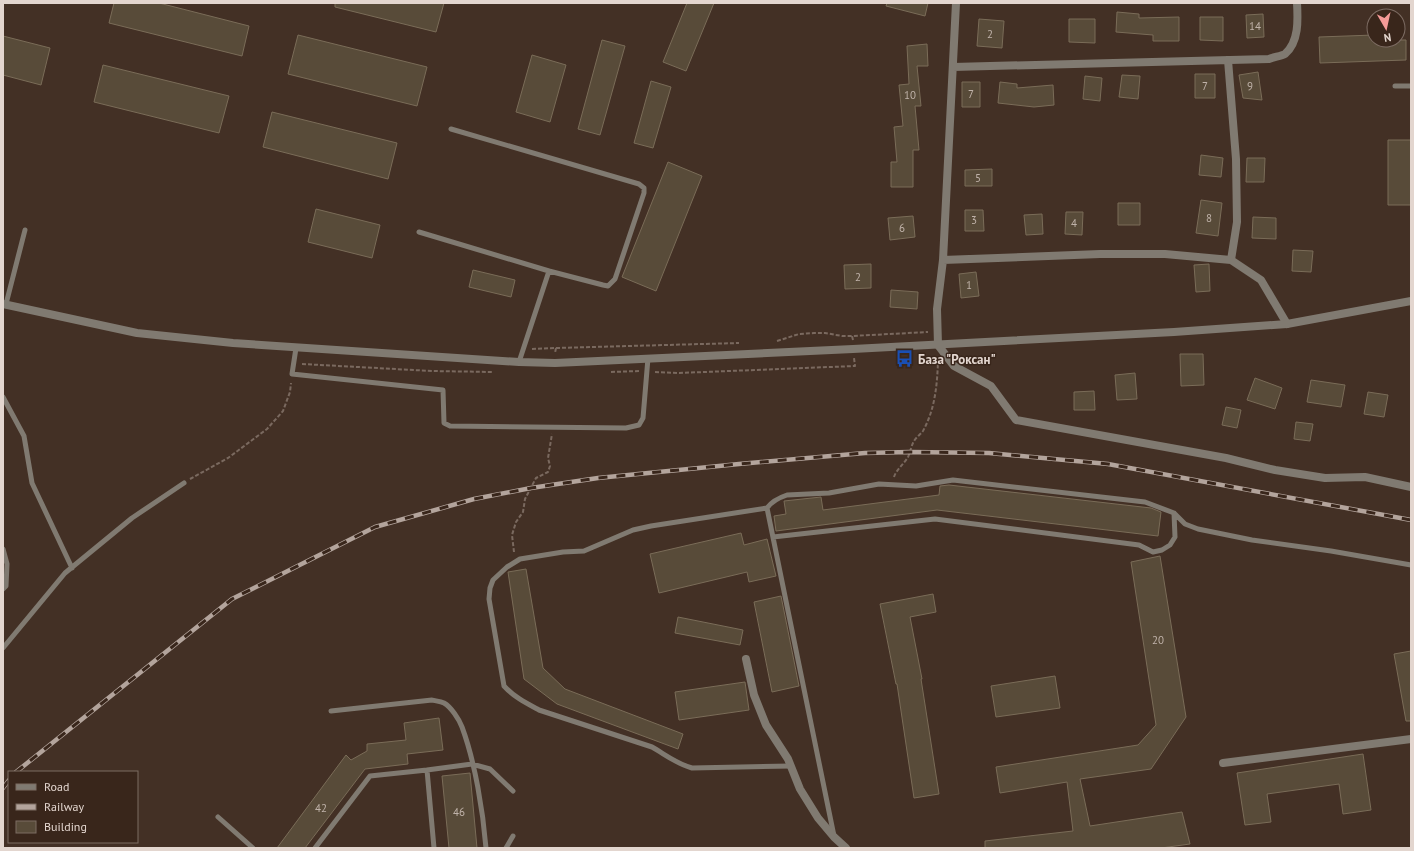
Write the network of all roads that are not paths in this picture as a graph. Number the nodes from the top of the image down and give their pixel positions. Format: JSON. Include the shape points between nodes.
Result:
{"nodes":[{"id":1,"x":956,"y":3,"type":"edge"},
{"id":2,"x":1297,"y":3,"type":"edge"},
{"id":3,"x":1228,"y":60,"type":"junction"},
{"id":4,"x":954,"y":67,"type":"junction"},
{"id":5,"x":1395,"y":86,"type":"dead end"},
{"id":6,"x":1411,"y":86,"type":"edge"},
{"id":7,"x":451,"y":128,"type":"dead end"},
{"id":8,"x":24,"y":230,"type":"dead end"},
{"id":9,"x":419,"y":232,"type":"dead end"},
{"id":10,"x":943,"y":260,"type":"junction"},
{"id":11,"x":1231,"y":260,"type":"junction"},
{"id":12,"x":549,"y":271,"type":"junction"},
{"id":13,"x":1411,"y":301,"type":"edge"},
{"id":14,"x":4,"y":304,"type":"edge"},
{"id":15,"x":1287,"y":324,"type":"junction"},
{"id":16,"x":938,"y":345,"type":"junction"},
{"id":17,"x":296,"y":348,"type":"junction"},
{"id":18,"x":648,"y":358,"type":"junction"},
{"id":19,"x":519,"y":362,"type":"junction"},
{"id":20,"x":3,"y":396,"type":"edge"},
{"id":21,"x":184,"y":483,"type":"road end"},
{"id":22,"x":1411,"y":487,"type":"edge"},
{"id":23,"x":767,"y":508,"type":"junction"},
{"id":24,"x":1174,"y":513,"type":"junction"},
{"id":25,"x":773,"y":537,"type":"junction"},
{"id":26,"x":3,"y":549,"type":"edge"},
{"id":27,"x":1411,"y":565,"type":"edge"},
{"id":28,"x":72,"y":568,"type":"junction"},
{"id":29,"x":3,"y":588,"type":"edge"},
{"id":30,"x":3,"y":648,"type":"edge"},
{"id":31,"x":746,"y":658,"type":"dead end"},
{"id":32,"x":331,"y":711,"type":"dead end"},
{"id":33,"x":1411,"y":739,"type":"edge"},
{"id":34,"x":1223,"y":763,"type":"dead end"},
{"id":35,"x":472,"y":764,"type":"junction"},
{"id":36,"x":791,"y":766,"type":"junction"},
{"id":37,"x":427,"y":770,"type":"junction"},
{"id":38,"x":513,"y":791,"type":"dead end"},
{"id":39,"x":218,"y":817,"type":"dead end"},
{"id":40,"x":513,"y":836,"type":"dead end"},
{"id":41,"x":834,"y":837,"type":"junction"},
{"id":42,"x":253,"y":848,"type":"edge"},
{"id":43,"x":315,"y":848,"type":"edge"},
{"id":44,"x":434,"y":848,"type":"edge"},
{"id":45,"x":486,"y":848,"type":"edge"},
{"id":46,"x":506,"y":848,"type":"edge"},
{"id":47,"x":846,"y":848,"type":"edge"}],
"edges":[{"from":1,"to":4,"type":"street"},
{"from":2,"to":3,"type":"street","via":[[1298,19],[1294,44],[1284,55]]},
{"from":3,"to":4,"type":"street"},
{"from":3,"to":11,"type":"street","via":[[1236,160],[1237,214]]},
{"from":4,"to":10,"type":"street"},
{"from":5,"to":6,"type":"lane"},
{"from":7,"to":12,"type":"lane","via":[[639,184],[644,188],[615,279],[608,286]]},
{"from":8,"to":14,"type":"lane"},
{"from":9,"to":12,"type":"lane"},
{"from":10,"to":11,"type":"street","via":[[1164,254]]},
{"from":10,"to":16,"type":"street","via":[[937,309]]},
{"from":11,"to":15,"type":"street","via":[[1261,280]]},
{"from":12,"to":19,"type":"lane"},
{"from":13,"to":15,"type":"street"},
{"from":14,"to":17,"type":"street","via":[[137,333]]},
{"from":15,"to":16,"type":"street"},
{"from":16,"to":18,"type":"street"},
{"from":16,"to":22,"type":"street","via":[[954,366],[991,386],[1016,420],[1219,457],[1275,470],[1325,478],[1365,477]]},
{"from":17,"to":18,"type":"lane","via":[[292,374],[443,390],[444,423],[450,426],[626,428],[639,425],[643,418]]},
{"from":17,"to":19,"type":"street"},
{"from":18,"to":19,"type":"street"},
{"from":20,"to":28,"type":"lane","via":[[24,436],[32,483]]},
{"from":21,"to":28,"type":"lane","via":[[132,518]]},
{"from":23,"to":24,"type":"lane","via":[[774,500],[786,495],[829,493],[879,484],[916,486],[953,480],[1145,502]]},
{"from":23,"to":25,"type":"lane"},
{"from":23,"to":36,"type":"lane","via":[[645,527],[584,551],[520,559],[493,580],[489,599],[504,686],[512,694],[539,710],[652,747],[680,764],[692,768]]},
{"from":24,"to":25,"type":"lane","via":[[1175,537],[1170,545],[1153,552],[1139,545],[934,519]]},
{"from":24,"to":27,"type":"lane","via":[[1185,524],[1198,530]]},
{"from":25,"to":41,"type":"lane"},
{"from":26,"to":29,"type":"lane","via":[[7,564],[6,586]]},
{"from":28,"to":30,"type":"lane","via":[[65,573]]},
{"from":31,"to":36,"type":"street","via":[[754,694],[764,719]]},
{"from":32,"to":35,"type":"lane","via":[[432,700],[443,702],[462,726]]},
{"from":33,"to":34,"type":"street"},
{"from":35,"to":37,"type":"lane"},
{"from":35,"to":38,"type":"lane","via":[[490,769]]},
{"from":35,"to":45,"type":"lane"},
{"from":36,"to":41,"type":"street","via":[[800,789],[818,818]]},
{"from":37,"to":43,"type":"lane","via":[[370,776]]},
{"from":37,"to":44,"type":"lane"},
{"from":39,"to":42,"type":"lane"},
{"from":40,"to":46,"type":"lane"},
{"from":41,"to":47,"type":"street"}]}
